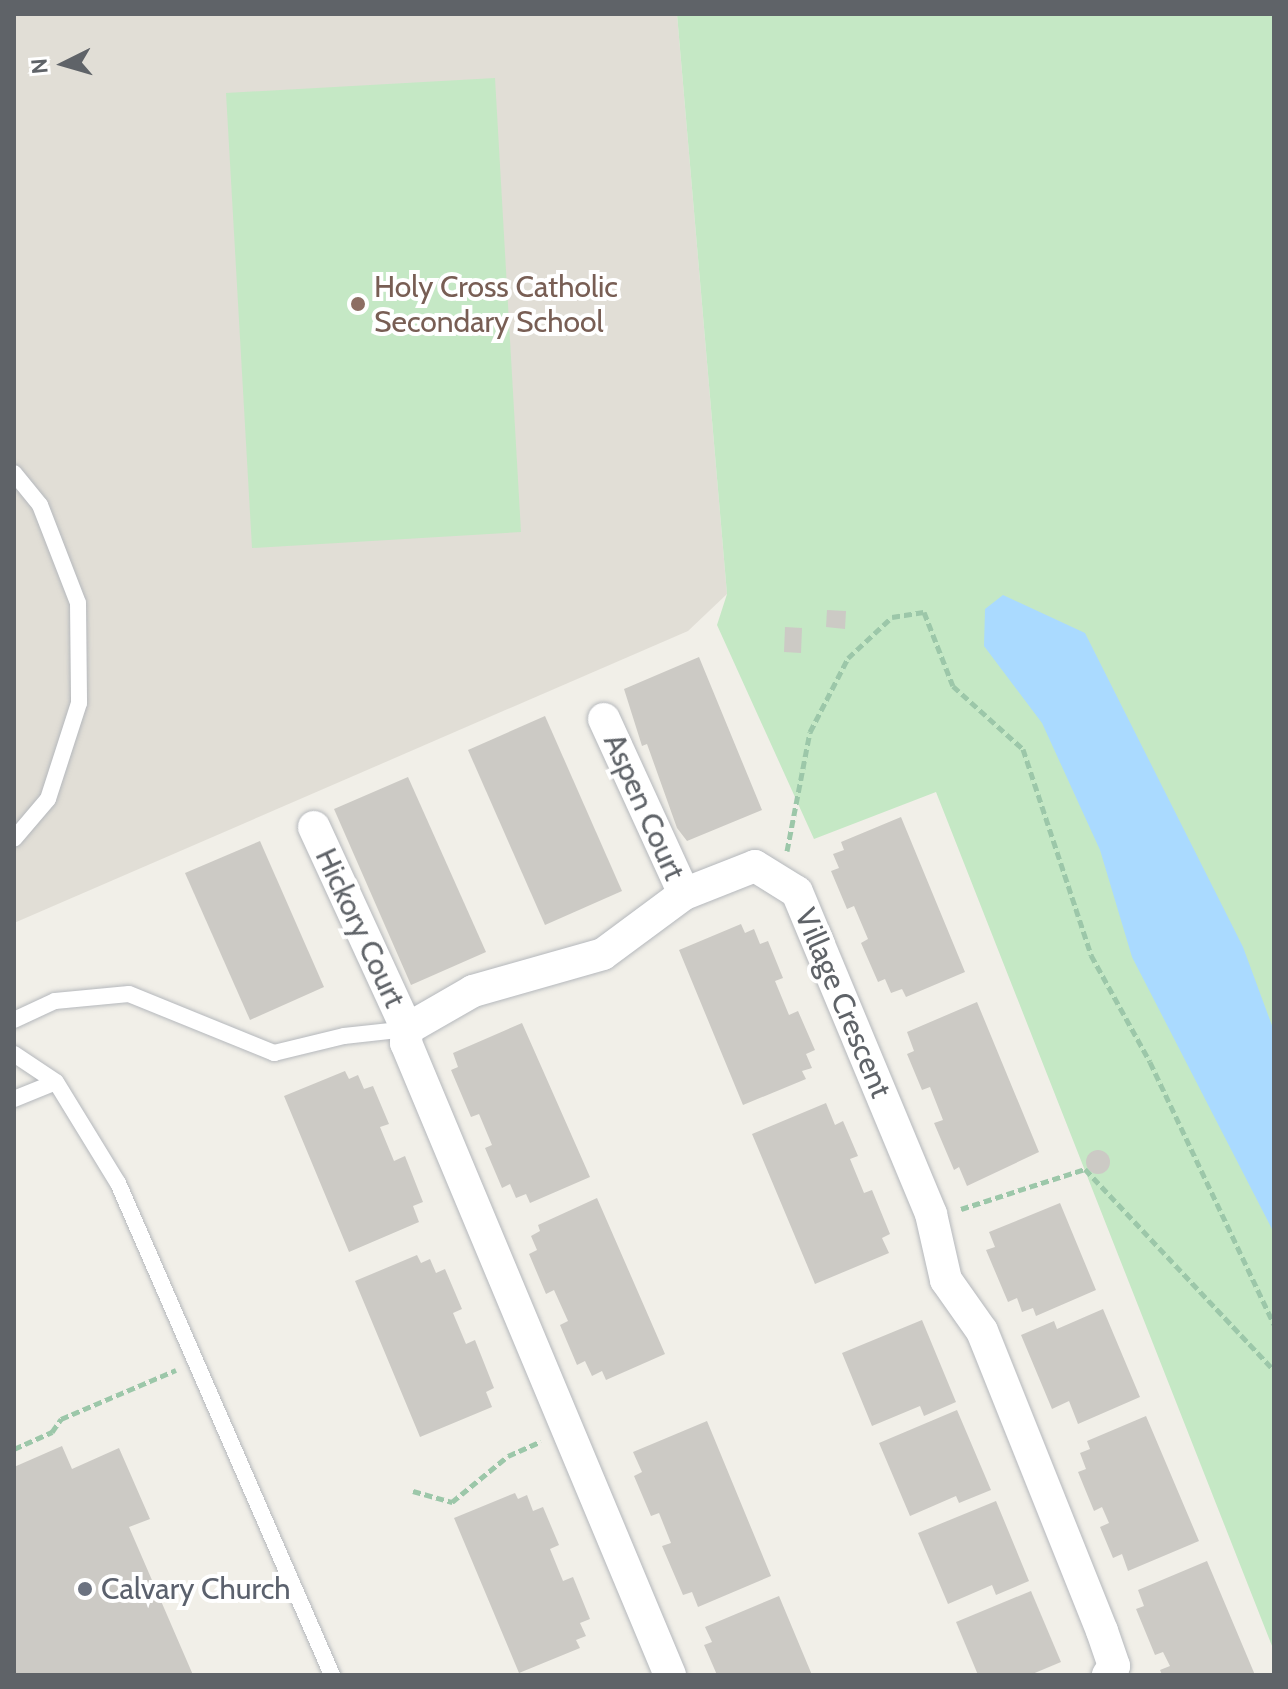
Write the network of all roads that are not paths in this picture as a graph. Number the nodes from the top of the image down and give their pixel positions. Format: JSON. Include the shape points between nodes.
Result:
{"nodes":[{"id":1,"x":14,"y":473,"type":"edge"},
{"id":2,"x":604,"y":719,"type":"dead end"},
{"id":3,"x":314,"y":827,"type":"dead end"},
{"id":4,"x":14,"y":839,"type":"edge"},
{"id":5,"x":684,"y":894,"type":"junction"},
{"id":6,"x":14,"y":1020,"type":"edge"},
{"id":7,"x":407,"y":1029,"type":"junction"},
{"id":8,"x":14,"y":1054,"type":"edge"},
{"id":9,"x":56,"y":1082,"type":"junction"},
{"id":10,"x":14,"y":1099,"type":"edge"},
{"id":11,"x":332,"y":1675,"type":"edge"},
{"id":12,"x":670,"y":1675,"type":"edge"},
{"id":13,"x":1108,"y":1675,"type":"edge"}],
"edges":[{"from":1,"to":4,"type":"lane","via":[[40,505],[78,603],[79,703],[48,799]]},
{"from":2,"to":5,"type":"street","name":"Aspen Court"},
{"from":3,"to":7,"type":"street","name":"Hickory Court"},
{"from":5,"to":7,"type":"street","name":"Village Crescent","via":[[603,954],[473,991]]},
{"from":5,"to":13,"type":"street","name":"Village Crescent","via":[[755,866],[797,892],[931,1214],[946,1280],[982,1331],[1102,1631],[1114,1666]]},
{"from":6,"to":7,"type":"lane","via":[[55,1001],[129,994],[274,1053],[344,1036]]},
{"from":7,"to":12,"type":"street","via":[[406,1043]]},
{"from":8,"to":9,"type":"lane"},
{"from":9,"to":10,"type":"lane"},
{"from":9,"to":11,"type":"lane","via":[[118,1183]]}]}
